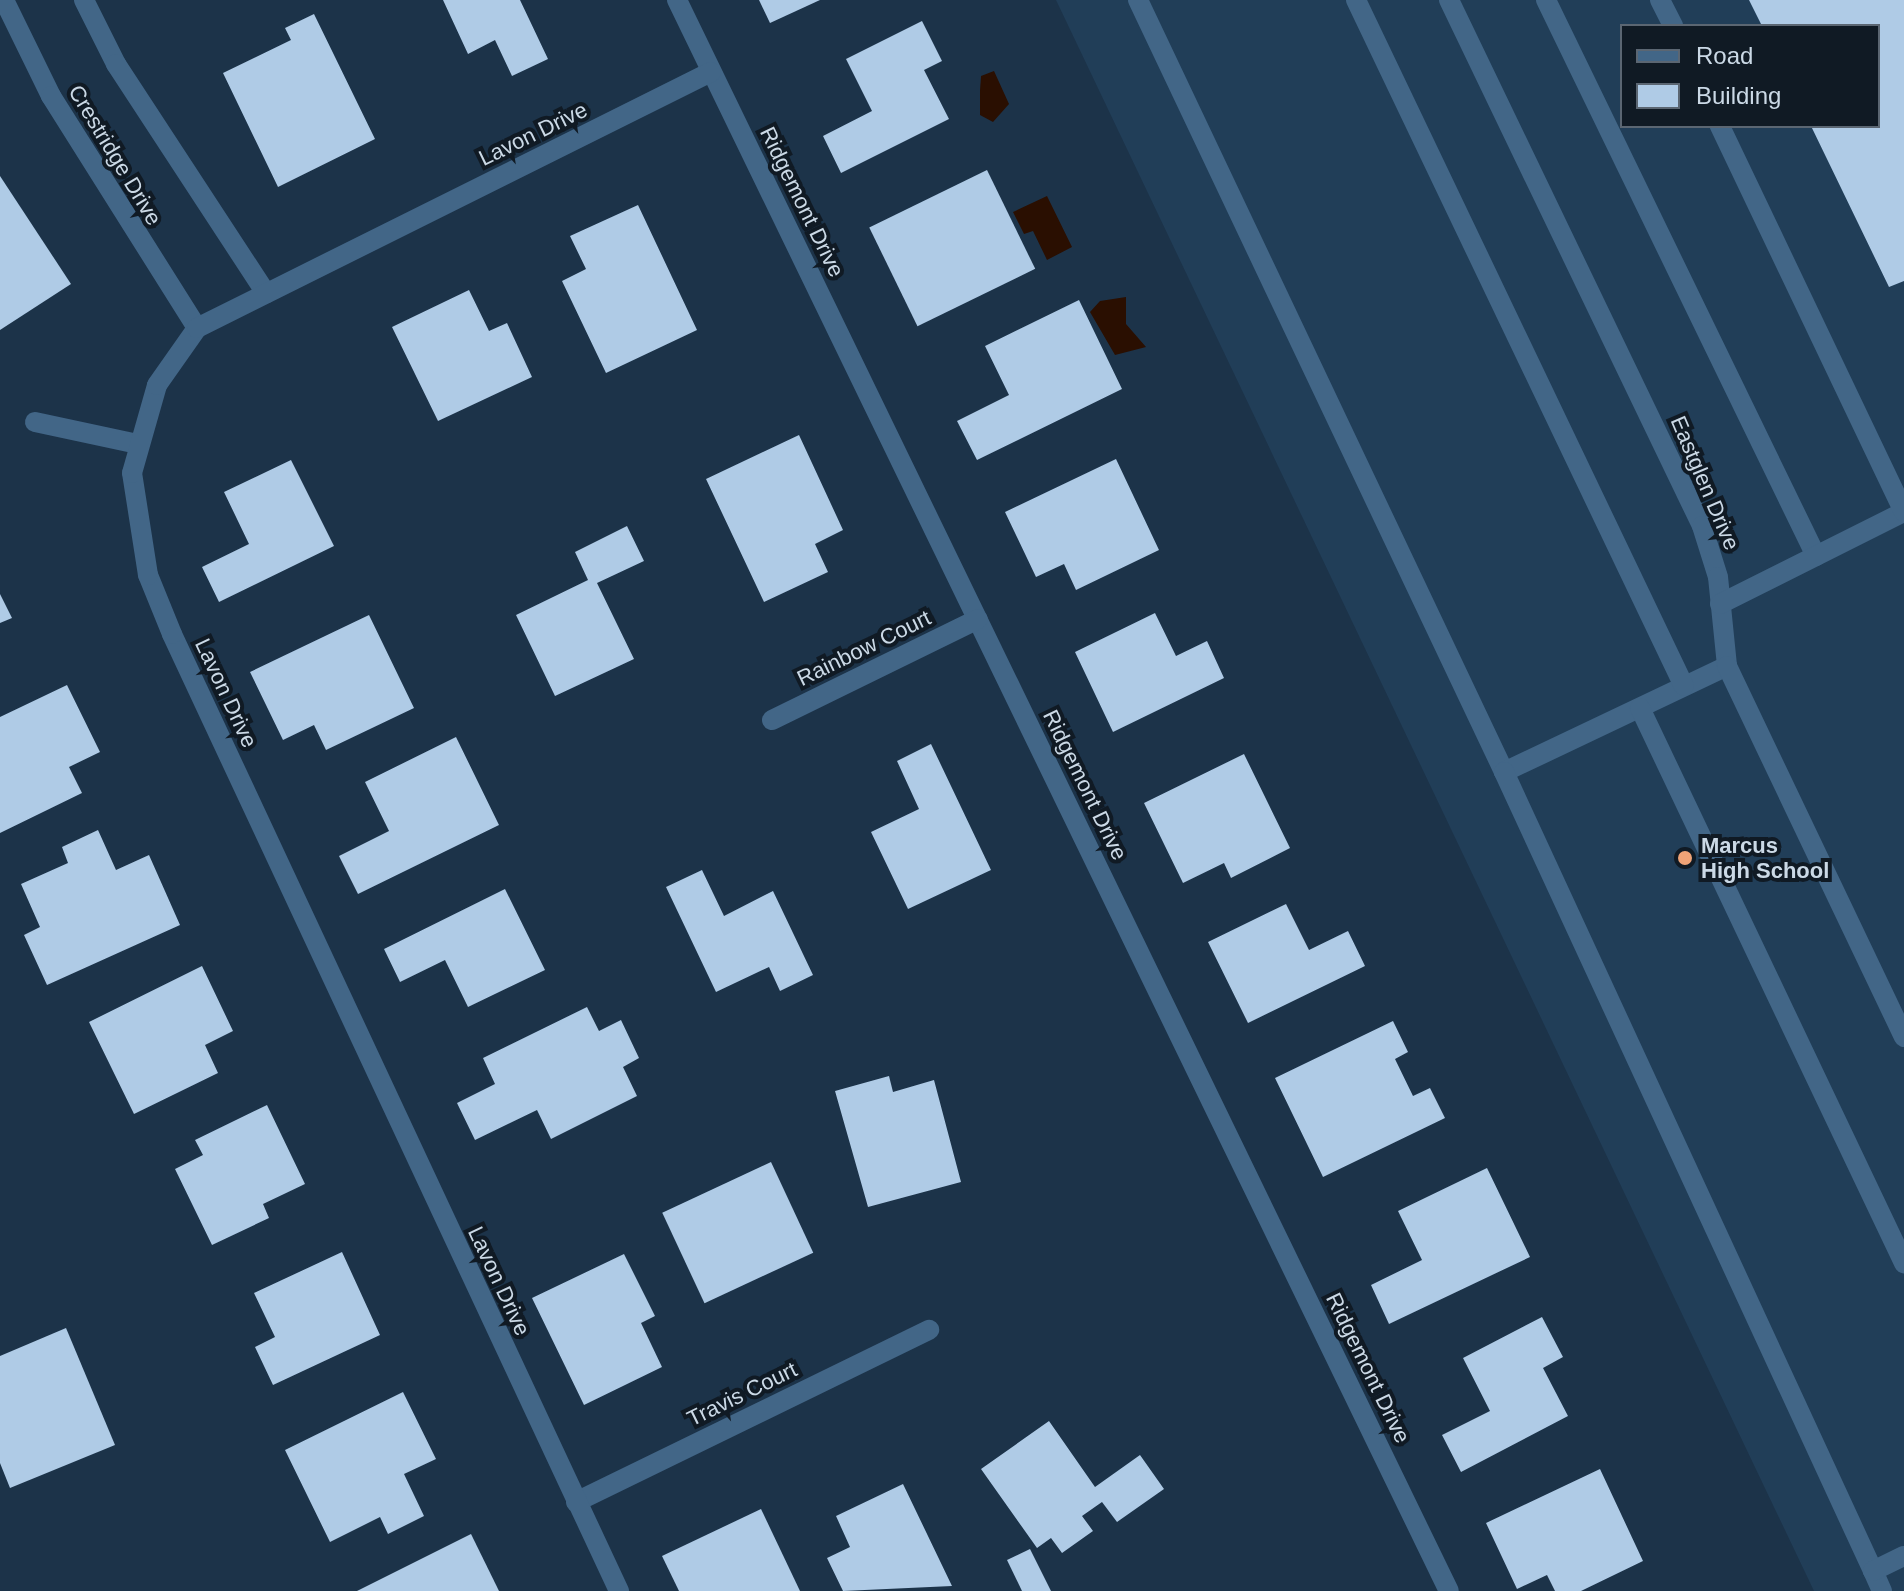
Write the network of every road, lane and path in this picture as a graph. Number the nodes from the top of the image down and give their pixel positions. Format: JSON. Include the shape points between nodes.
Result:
{"nodes":[{"id":1,"x":4,"y":0,"type":"edge"},
{"id":2,"x":84,"y":0,"type":"edge"},
{"id":3,"x":677,"y":0,"type":"edge"},
{"id":4,"x":1138,"y":0,"type":"edge"},
{"id":5,"x":1356,"y":0,"type":"edge"},
{"id":6,"x":1449,"y":0,"type":"edge"},
{"id":7,"x":1546,"y":0,"type":"edge"},
{"id":8,"x":1660,"y":0,"type":"edge"},
{"id":9,"x":1672,"y":24,"type":"edge"},
{"id":10,"x":711,"y":72,"type":"junction"},
{"id":11,"x":1721,"y":128,"type":"edge"},
{"id":12,"x":266,"y":293,"type":"junction"},
{"id":13,"x":197,"y":328,"type":"junction"},
{"id":14,"x":35,"y":422,"type":"dead end"},
{"id":15,"x":138,"y":444,"type":"junction"},
{"id":16,"x":1816,"y":556,"type":"junction"},
{"id":17,"x":1720,"y":604,"type":"junction"},
{"id":18,"x":978,"y":619,"type":"junction"},
{"id":19,"x":1727,"y":666,"type":"junction"},
{"id":20,"x":1684,"y":686,"type":"junction"},
{"id":21,"x":1640,"y":708,"type":"junction"},
{"id":22,"x":772,"y":720,"type":"dead end"},
{"id":23,"x":1504,"y":772,"type":"junction"},
{"id":24,"x":1904,"y":1037,"type":"edge"},
{"id":25,"x":1904,"y":1263,"type":"edge"},
{"id":26,"x":929,"y":1330,"type":"dead end"},
{"id":27,"x":576,"y":1502,"type":"junction"},
{"id":28,"x":1904,"y":1556,"type":"edge"},
{"id":29,"x":1873,"y":1571,"type":"junction"},
{"id":30,"x":619,"y":1591,"type":"edge"},
{"id":31,"x":1449,"y":1591,"type":"edge"},
{"id":32,"x":1882,"y":1591,"type":"edge"}],
"edges":[{"from":1,"to":13,"type":"street","name":"Crestridge Drive","via":[[51,96]]},
{"from":2,"to":12,"type":"street","via":[[116,64]]},
{"from":3,"to":10,"type":"street","name":"Ridgemont Drive"},
{"from":4,"to":23,"type":"street"},
{"from":5,"to":20,"type":"street"},
{"from":6,"to":17,"type":"street","name":"Eastglen Drive","via":[[1702,526]]},
{"from":7,"to":16,"type":"street"},
{"from":8,"to":9,"type":"street"},
{"from":10,"to":12,"type":"street","name":"Lavon Drive"},
{"from":10,"to":18,"type":"street","name":"Ridgemont Drive"},
{"from":11,"to":16,"type":"street","via":[[1904,512]]},
{"from":12,"to":13,"type":"street","name":"Lavon Drive"},
{"from":13,"to":15,"type":"street","name":"Lavon Drive","via":[[157,385]]},
{"from":14,"to":15,"type":"street"},
{"from":15,"to":27,"type":"street","name":"Lavon Drive","via":[[132,473],[136,519],[148,575],[172,634]]},
{"from":16,"to":17,"type":"street"},
{"from":17,"to":19,"type":"street","name":"Eastglen Drive"},
{"from":18,"to":22,"type":"street","name":"Rainbow Court"},
{"from":18,"to":31,"type":"street","name":"Ridgemont Drive"},
{"from":19,"to":20,"type":"street"},
{"from":19,"to":24,"type":"street","name":"Eastglen Drive"},
{"from":20,"to":21,"type":"street"},
{"from":21,"to":23,"type":"street"},
{"from":21,"to":25,"type":"street"},
{"from":23,"to":29,"type":"street"},
{"from":26,"to":27,"type":"street","name":"Travis Court"},
{"from":27,"to":30,"type":"street","name":"Lavon Drive"},
{"from":28,"to":29,"type":"street"},
{"from":29,"to":32,"type":"street"}]}
